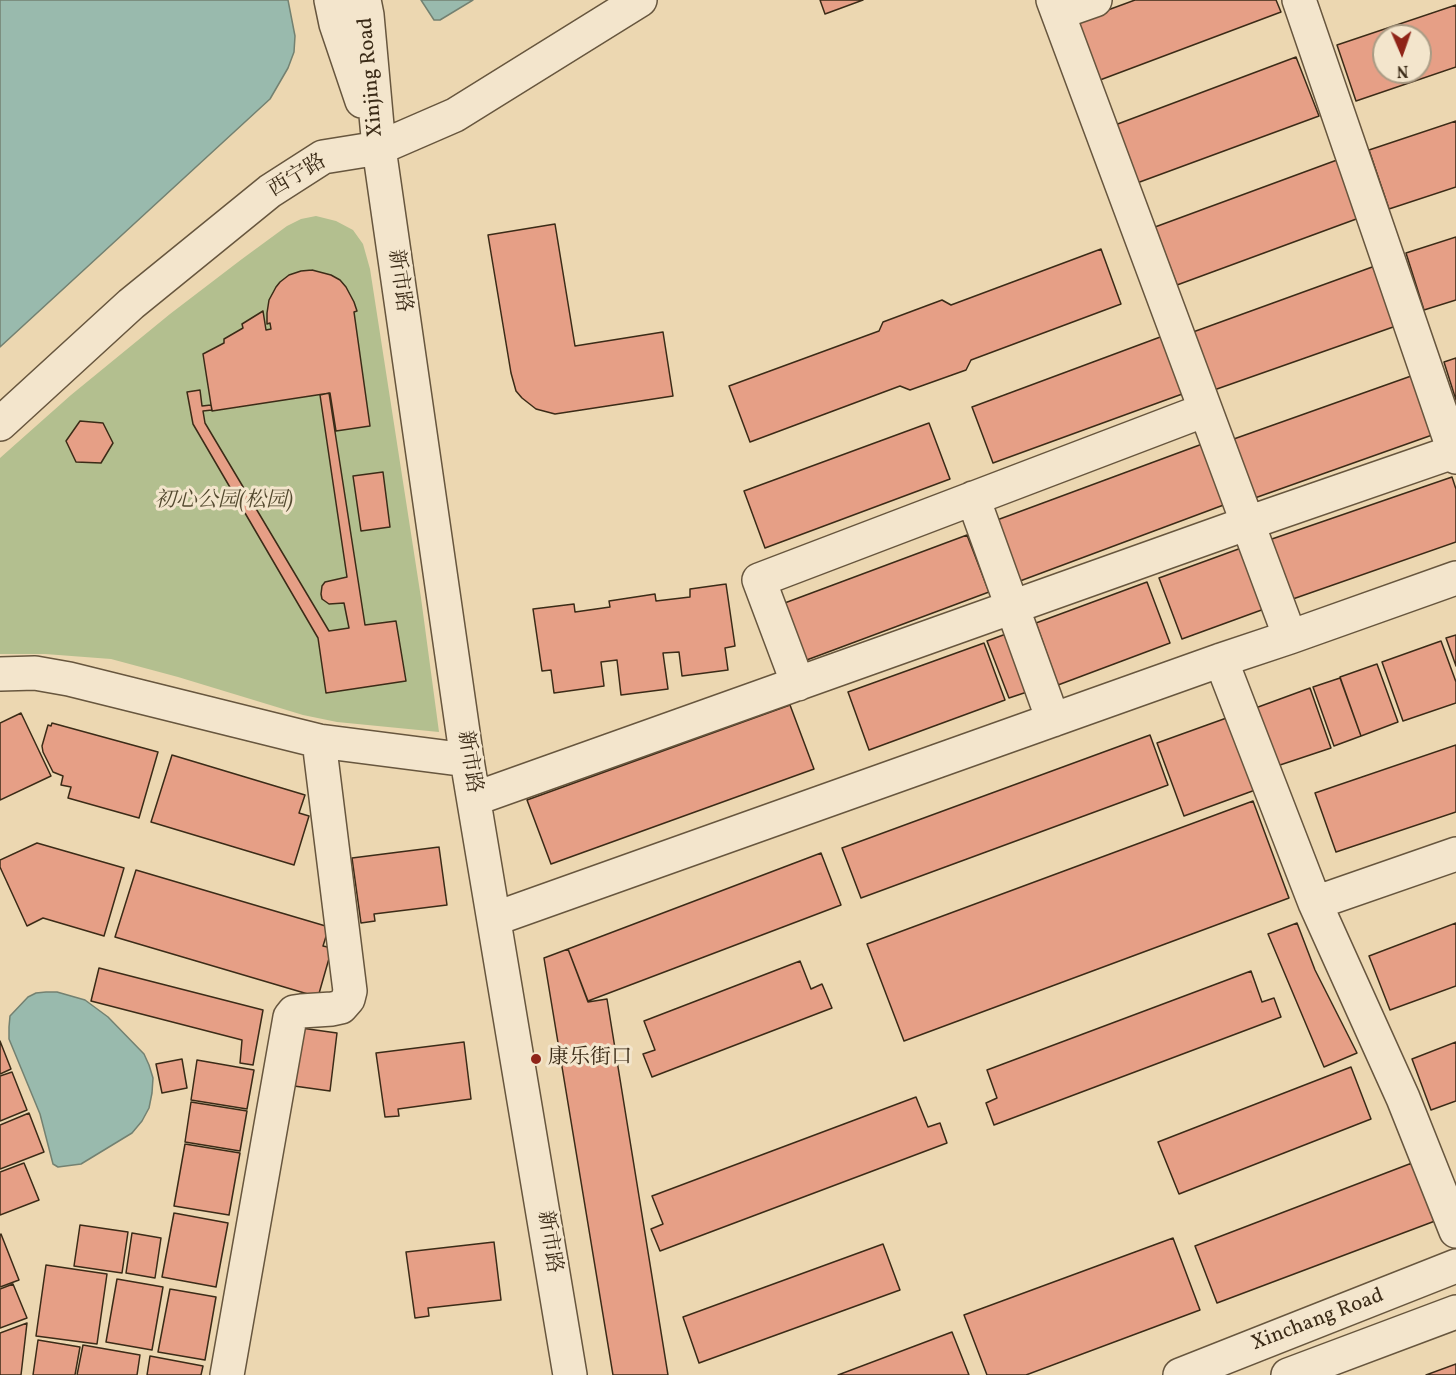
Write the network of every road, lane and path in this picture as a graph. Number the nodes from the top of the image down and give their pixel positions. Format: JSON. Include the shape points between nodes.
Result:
{"nodes":[{"id":1,"x":331,"y":0,"type":"edge"},
{"id":2,"x":364,"y":0,"type":"edge"},
{"id":3,"x":640,"y":0,"type":"edge"},
{"id":4,"x":1095,"y":0,"type":"edge"},
{"id":5,"x":1299,"y":0,"type":"edge"},
{"id":6,"x":1055,"y":7,"type":"edge"},
{"id":7,"x":379,"y":148,"type":"junction"},
{"id":8,"x":1205,"y":410,"type":"junction"},
{"id":9,"x":0,"y":424,"type":"edge"},
{"id":10,"x":1455,"y":453,"type":"edge"},
{"id":11,"x":973,"y":498,"type":"junction"},
{"id":12,"x":1248,"y":523,"type":"junction"},
{"id":13,"x":1456,"y":578,"type":"edge"},
{"id":14,"x":1012,"y":608,"type":"junction"},
{"id":15,"x":1290,"y":637,"type":"junction"},
{"id":16,"x":1221,"y":660,"type":"junction"},
{"id":17,"x":0,"y":674,"type":"edge"},
{"id":18,"x":798,"y":684,"type":"junction"},
{"id":19,"x":1053,"y":720,"type":"junction"},
{"id":20,"x":319,"y":741,"type":"junction"},
{"id":21,"x":467,"y":760,"type":"junction"},
{"id":22,"x":474,"y":799,"type":"junction"},
{"id":23,"x":1456,"y":854,"type":"edge"},
{"id":24,"x":1315,"y":903,"type":"junction"},
{"id":25,"x":494,"y":919,"type":"junction"},
{"id":26,"x":1456,"y":1231,"type":"edge"},
{"id":27,"x":1456,"y":1266,"type":"edge"},
{"id":28,"x":1456,"y":1312,"type":"edge"},
{"id":29,"x":227,"y":1375,"type":"edge"},
{"id":30,"x":570,"y":1375,"type":"edge"},
{"id":31,"x":1180,"y":1375,"type":"edge"},
{"id":32,"x":1288,"y":1375,"type":"edge"}],
"edges":[{"from":1,"to":7,"type":"street","name":"Xinjing Road"},
{"from":2,"to":7,"type":"street","name":"Xinjing Road"},
{"from":3,"to":7,"type":"street","name":"西宁路","via":[[455,115]]},
{"from":4,"to":6,"type":"street"},
{"from":5,"to":10,"type":"street"},
{"from":6,"to":8,"type":"street"},
{"from":7,"to":9,"type":"street","name":"西宁路","via":[[323,157],[270,191],[131,304]]},
{"from":7,"to":21,"type":"street","name":"新市路"},
{"from":8,"to":11,"type":"street"},
{"from":8,"to":12,"type":"street"},
{"from":10,"to":12,"type":"street"},
{"from":11,"to":14,"type":"street"},
{"from":11,"to":18,"type":"street","via":[[759,580]]},
{"from":12,"to":14,"type":"street"},
{"from":12,"to":15,"type":"street"},
{"from":13,"to":15,"type":"street"},
{"from":14,"to":18,"type":"street"},
{"from":14,"to":19,"type":"street"},
{"from":15,"to":16,"type":"street"},
{"from":16,"to":19,"type":"street"},
{"from":16,"to":24,"type":"street"},
{"from":17,"to":20,"type":"street","via":[[69,679]]},
{"from":18,"to":22,"type":"street"},
{"from":19,"to":25,"type":"street"},
{"from":20,"to":21,"type":"street"},
{"from":20,"to":29,"type":"street","via":[[350,992],[341,1007],[294,1012],[290,1017]]},
{"from":21,"to":22,"type":"street","name":"新市路"},
{"from":22,"to":25,"type":"street","name":"新市路"},
{"from":23,"to":24,"type":"street"},
{"from":24,"to":26,"type":"street"},
{"from":25,"to":30,"type":"street","name":"新市路"},
{"from":27,"to":31,"type":"street","name":"Xinchang Road"},
{"from":28,"to":32,"type":"street","name":"Xinchang Road"}]}
